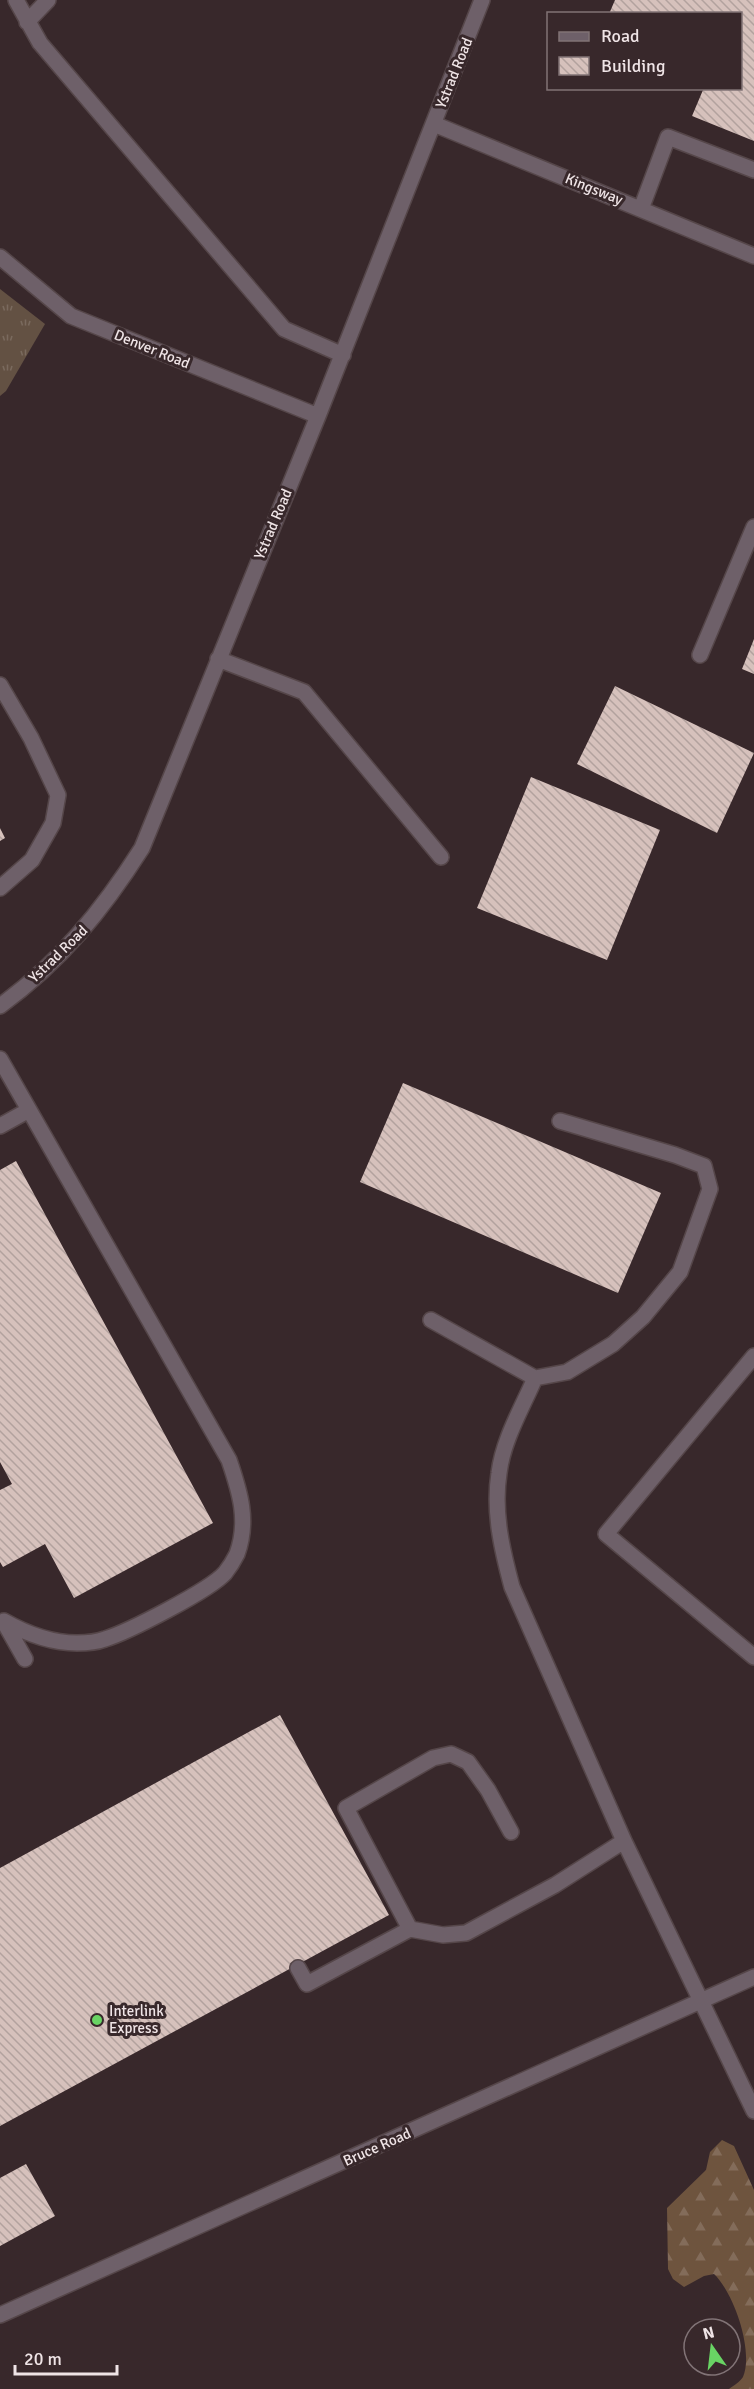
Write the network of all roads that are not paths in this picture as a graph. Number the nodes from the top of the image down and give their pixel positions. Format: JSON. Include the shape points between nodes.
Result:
{"nodes":[{"id":1,"x":16,"y":0,"type":"edge"},
{"id":2,"x":48,"y":0,"type":"edge"},
{"id":3,"x":483,"y":0,"type":"edge"},
{"id":4,"x":27,"y":22,"type":"junction"},
{"id":5,"x":434,"y":123,"type":"junction"},
{"id":6,"x":754,"y":170,"type":"edge"},
{"id":7,"x":641,"y":209,"type":"junction"},
{"id":8,"x":0,"y":256,"type":"edge"},
{"id":9,"x":754,"y":256,"type":"edge"},
{"id":10,"x":343,"y":355,"type":"junction"},
{"id":11,"x":318,"y":416,"type":"junction"},
{"id":12,"x":754,"y":527,"type":"edge"},
{"id":13,"x":700,"y":655,"type":"dead end"},
{"id":14,"x":218,"y":659,"type":"junction"},
{"id":15,"x":0,"y":685,"type":"edge"},
{"id":16,"x":441,"y":857,"type":"dead end"},
{"id":17,"x":0,"y":888,"type":"edge"},
{"id":18,"x":0,"y":1006,"type":"edge"},
{"id":19,"x":0,"y":1059,"type":"edge"},
{"id":20,"x":29,"y":1110,"type":"junction"},
{"id":21,"x":560,"y":1121,"type":"dead end"},
{"id":22,"x":0,"y":1126,"type":"edge"},
{"id":23,"x":431,"y":1320,"type":"dead end"},
{"id":24,"x":754,"y":1356,"type":"edge"},
{"id":25,"x":535,"y":1378,"type":"junction"},
{"id":26,"x":2,"y":1618,"type":"edge"},
{"id":27,"x":754,"y":1657,"type":"edge"},
{"id":28,"x":25,"y":1659,"type":"dead end"},
{"id":29,"x":511,"y":1832,"type":"dead end"},
{"id":30,"x":624,"y":1841,"type":"junction"},
{"id":31,"x":410,"y":1929,"type":"junction"},
{"id":32,"x":298,"y":1968,"type":"dead end"},
{"id":33,"x":754,"y":1977,"type":"edge"},
{"id":34,"x":702,"y":2002,"type":"junction"},
{"id":35,"x":754,"y":2111,"type":"edge"},
{"id":36,"x":0,"y":2315,"type":"edge"}],
"edges":[{"from":1,"to":4,"type":"street"},
{"from":2,"to":4,"type":"street"},
{"from":3,"to":5,"type":"street","name":"Ystrad Road"},
{"from":4,"to":10,"type":"street","via":[[40,43],[284,329]]},
{"from":5,"to":7,"type":"street","name":"Kingsway"},
{"from":5,"to":10,"type":"street","name":"Ystrad Road"},
{"from":6,"to":7,"type":"street","via":[[668,137]]},
{"from":7,"to":9,"type":"street","name":"Kingsway"},
{"from":8,"to":11,"type":"street","name":"Denver Road","via":[[71,316]]},
{"from":10,"to":11,"type":"street","name":"Ystrad Road"},
{"from":11,"to":14,"type":"street","name":"Ystrad Road"},
{"from":12,"to":13,"type":"street"},
{"from":14,"to":16,"type":"street","via":[[304,692]]},
{"from":14,"to":18,"type":"street","name":"Ystrad Road","via":[[142,848],[99,912],[61,955]]},
{"from":15,"to":17,"type":"street","via":[[58,795],[53,823],[32,860]]},
{"from":19,"to":20,"type":"street"},
{"from":20,"to":22,"type":"street"},
{"from":20,"to":26,"type":"street","via":[[229,1460],[238,1485],[244,1524],[236,1556],[225,1573],[209,1586],[103,1640],[52,1641],[33,1636]]},
{"from":21,"to":25,"type":"street","via":[[704,1166],[710,1189],[680,1272],[642,1317],[613,1344],[567,1372]]},
{"from":23,"to":25,"type":"street"},
{"from":24,"to":27,"type":"street","via":[[606,1534]]},
{"from":25,"to":30,"type":"street","via":[[507,1441],[499,1473],[501,1546],[512,1587]]},
{"from":26,"to":28,"type":"street"},
{"from":29,"to":31,"type":"street","via":[[468,1762],[451,1754],[433,1758],[346,1808]]},
{"from":30,"to":31,"type":"street","via":[[555,1885],[466,1933],[443,1935]]},
{"from":30,"to":34,"type":"street"},
{"from":31,"to":32,"type":"street","via":[[307,1984]]},
{"from":33,"to":34,"type":"street","name":"Bruce Road"},
{"from":34,"to":35,"type":"street"},
{"from":34,"to":36,"type":"street","name":"Bruce Road"}]}
